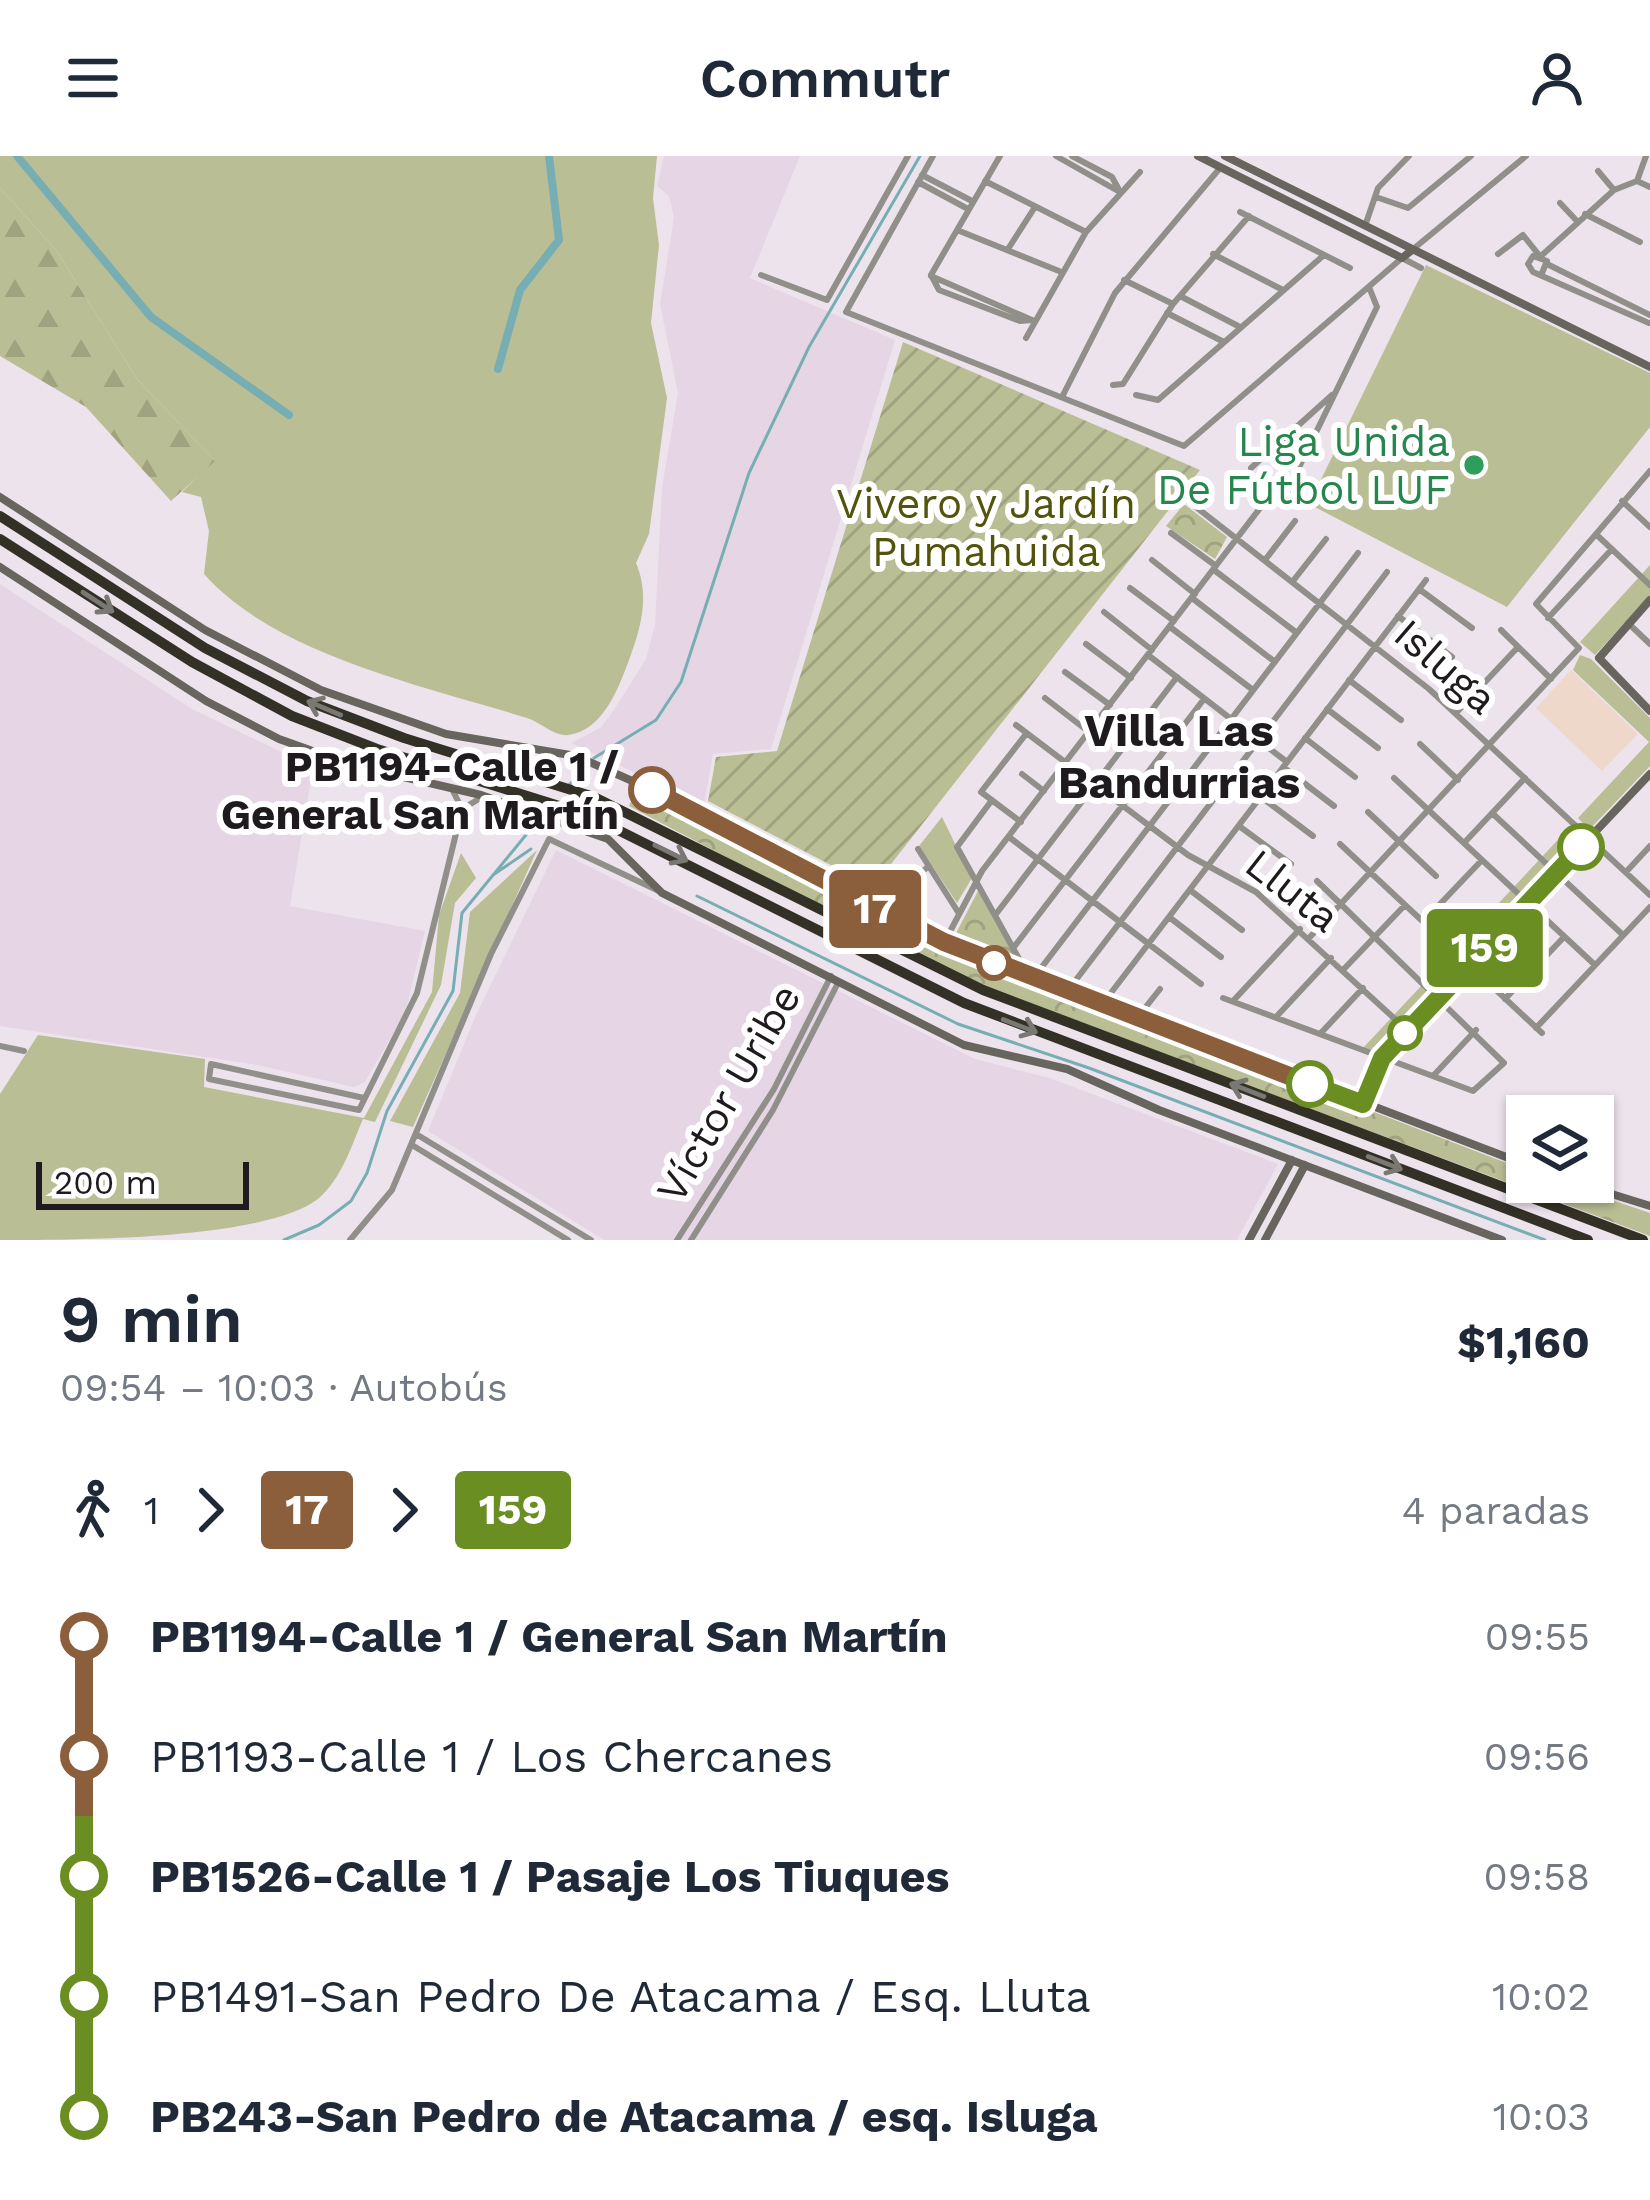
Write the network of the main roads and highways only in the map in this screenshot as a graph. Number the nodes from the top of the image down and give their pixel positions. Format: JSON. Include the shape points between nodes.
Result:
{"nodes":[{"id":1,"x":0,"y":516,"type":"edge"},
{"id":2,"x":0,"y":538,"type":"edge"},
{"id":3,"x":1588,"y":1240,"type":"edge"},
{"id":4,"x":1643,"y":1240,"type":"edge"}],
"edges":[{"from":4,"to":1,"type":"highway","one_way":true,"via":[[971,985],[693,841],[578,791],[391,734],[284,690]]},
{"from":2,"to":3,"type":"highway","one_way":true,"via":[[278,709],[377,749],[564,806],[979,1009]]}]}
